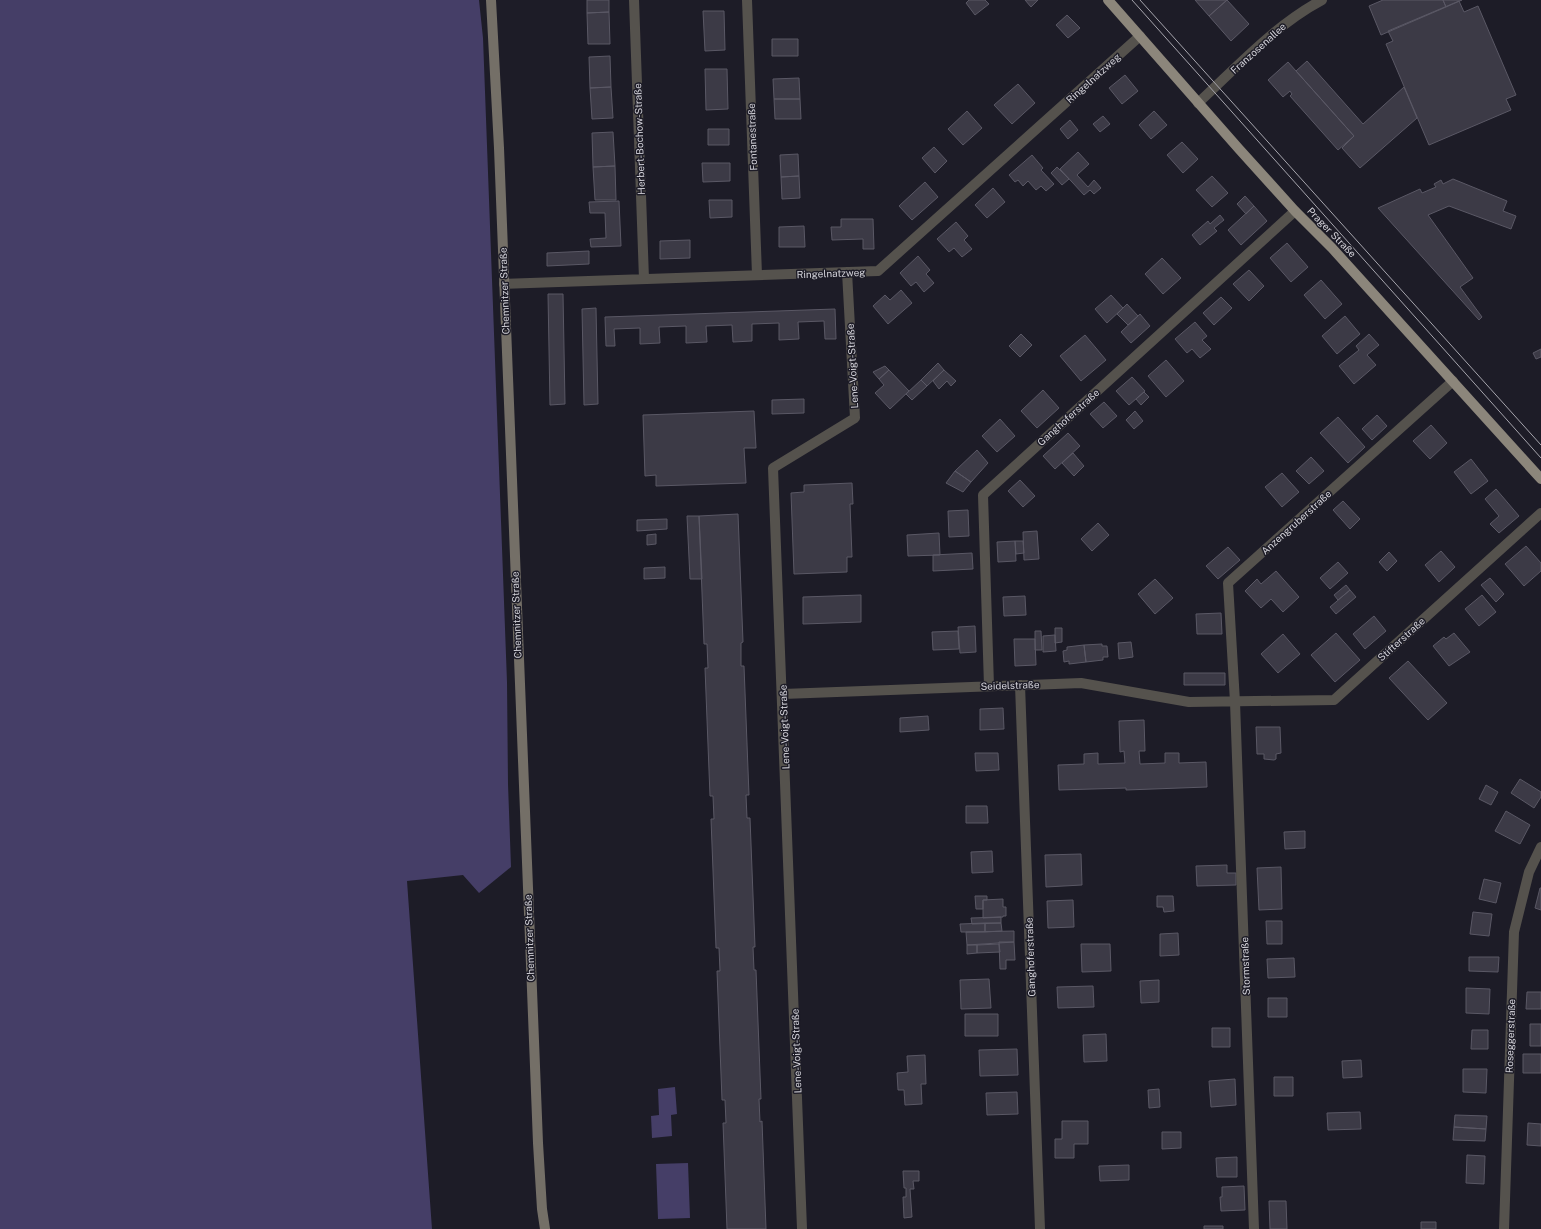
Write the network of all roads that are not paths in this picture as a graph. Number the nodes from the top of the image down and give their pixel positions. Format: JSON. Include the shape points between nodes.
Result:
{"nodes":[{"id":1,"x":491,"y":0,"type":"edge"},
{"id":2,"x":634,"y":0,"type":"edge"},
{"id":3,"x":747,"y":0,"type":"edge"},
{"id":4,"x":1108,"y":0,"type":"edge"},
{"id":5,"x":1322,"y":0,"type":"edge"},
{"id":6,"x":1303,"y":4,"type":"edge"},
{"id":7,"x":1140,"y":36,"type":"junction"},
{"id":8,"x":1198,"y":103,"type":"junction"},
{"id":9,"x":1295,"y":211,"type":"junction"},
{"id":10,"x":847,"y":272,"type":"junction"},
{"id":11,"x":757,"y":275,"type":"junction"},
{"id":12,"x":644,"y":279,"type":"junction"},
{"id":13,"x":504,"y":284,"type":"junction"},
{"id":14,"x":1453,"y":381,"type":"junction"},
{"id":15,"x":1541,"y":479,"type":"edge"},
{"id":16,"x":1541,"y":513,"type":"edge"},
{"id":17,"x":1020,"y":685,"type":"junction"},
{"id":18,"x":989,"y":686,"type":"junction"},
{"id":19,"x":783,"y":694,"type":"junction"},
{"id":20,"x":1235,"y":702,"type":"junction"},
{"id":21,"x":1541,"y":847,"type":"edge"},
{"id":22,"x":545,"y":1229,"type":"edge"},
{"id":23,"x":802,"y":1229,"type":"edge"},
{"id":24,"x":1040,"y":1229,"type":"edge"},
{"id":25,"x":1254,"y":1229,"type":"edge"},
{"id":26,"x":1504,"y":1229,"type":"edge"}],
"edges":[{"from":1,"to":13,"type":"main road","name":"Chemnitzer Straße"},
{"from":2,"to":12,"type":"street","name":"Herbert-Bochow-Straße"},
{"from":3,"to":11,"type":"street","name":"Fontanestraße"},
{"from":4,"to":7,"type":"main road","name":"Prager Straße"},
{"from":5,"to":6,"type":"street","name":"Franzosenallee"},
{"from":6,"to":8,"type":"street","name":"Franzosenallee"},
{"from":7,"to":8,"type":"main road","name":"Prager Straße"},
{"from":7,"to":10,"type":"street","name":"Ringelnatzweg","via":[[878,271]]},
{"from":8,"to":9,"type":"main road","name":"Prager Straße"},
{"from":9,"to":14,"type":"main road","name":"Prager Straße"},
{"from":9,"to":18,"type":"street","name":"Ganghoferstraße","via":[[982,495]]},
{"from":10,"to":11,"type":"street","name":"Ringelnatzweg"},
{"from":10,"to":19,"type":"street","name":"Lene-Voigt-Straße","via":[[855,418],[773,468]]},
{"from":11,"to":12,"type":"street","name":"Ringelnatzweg"},
{"from":12,"to":13,"type":"street","name":"Ringelnatzweg"},
{"from":13,"to":22,"type":"main road","name":"Chemnitzer Straße","via":[[537,1127]]},
{"from":14,"to":15,"type":"main road","name":"Prager Straße"},
{"from":14,"to":20,"type":"street","name":"Anzengruberstraße","via":[[1228,583]]},
{"from":16,"to":20,"type":"street","name":"Stifterstraße","via":[[1334,700]]},
{"from":17,"to":18,"type":"street","name":"Seidelstraße"},
{"from":17,"to":20,"type":"street","name":"Seidelstraße","via":[[1081,683],[1189,702]]},
{"from":17,"to":24,"type":"street","name":"Ganghoferstraße"},
{"from":18,"to":19,"type":"street","name":"Seidelstraße"},
{"from":19,"to":23,"type":"street","name":"Lene-Voigt-Straße"},
{"from":20,"to":25,"type":"street","name":"Stormstraße"},
{"from":21,"to":26,"type":"street","name":"Roseggerstraße","via":[[1529,872],[1514,932]]}]}
